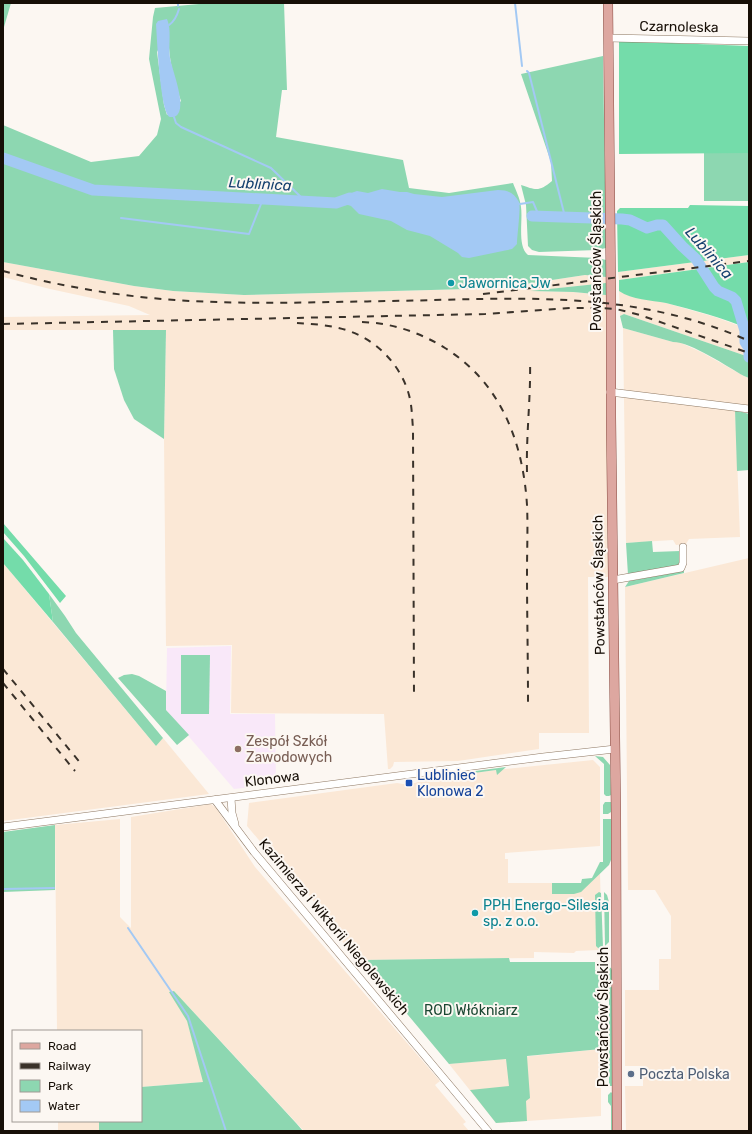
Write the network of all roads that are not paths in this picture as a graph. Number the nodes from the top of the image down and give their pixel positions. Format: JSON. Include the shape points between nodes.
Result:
{"nodes":[{"id":1,"x":608,"y":3,"type":"edge"},
{"id":2,"x":609,"y":38,"type":"junction"},
{"id":3,"x":749,"y":41,"type":"edge"},
{"id":4,"x":610,"y":392,"type":"junction"},
{"id":5,"x":749,"y":409,"type":"edge"},
{"id":6,"x":683,"y":547,"type":"dead end"},
{"id":7,"x":613,"y":580,"type":"junction"},
{"id":8,"x":615,"y":749,"type":"junction"},
{"id":9,"x":231,"y":798,"type":"junction"},
{"id":10,"x":215,"y":800,"type":"junction"},
{"id":11,"x":3,"y":826,"type":"edge"},
{"id":12,"x":238,"y":831,"type":"junction"},
{"id":13,"x":488,"y":1131,"type":"edge"},
{"id":14,"x":617,"y":1131,"type":"edge"}],
"edges":[{"from":1,"to":2,"type":"main road","name":"Powstańców Śląskich"},
{"from":2,"to":3,"type":"street","name":"Czarnoleska"},
{"from":2,"to":4,"type":"main road","name":"Powstańców Śląskich"},
{"from":4,"to":5,"type":"street"},
{"from":4,"to":7,"type":"main road","name":"Powstańców Śląskich"},
{"from":6,"to":7,"type":"street","via":[[681,568]]},
{"from":7,"to":8,"type":"main road","name":"Powstańców Śląskich"},
{"from":8,"to":9,"type":"street","name":"Klonowa"},
{"from":8,"to":14,"type":"main road","name":"Powstańców Śląskich"},
{"from":9,"to":10,"type":"street","name":"Klonowa"},
{"from":9,"to":12,"type":"street","via":[[232,813]]},
{"from":10,"to":11,"type":"street","name":"Klonowa"},
{"from":10,"to":12,"type":"street","name":"Kazimierza i Wiktorii Niegolewskich"},
{"from":12,"to":13,"type":"street","name":"Kazimierza i Wiktorii Niegolewskich"}]}
